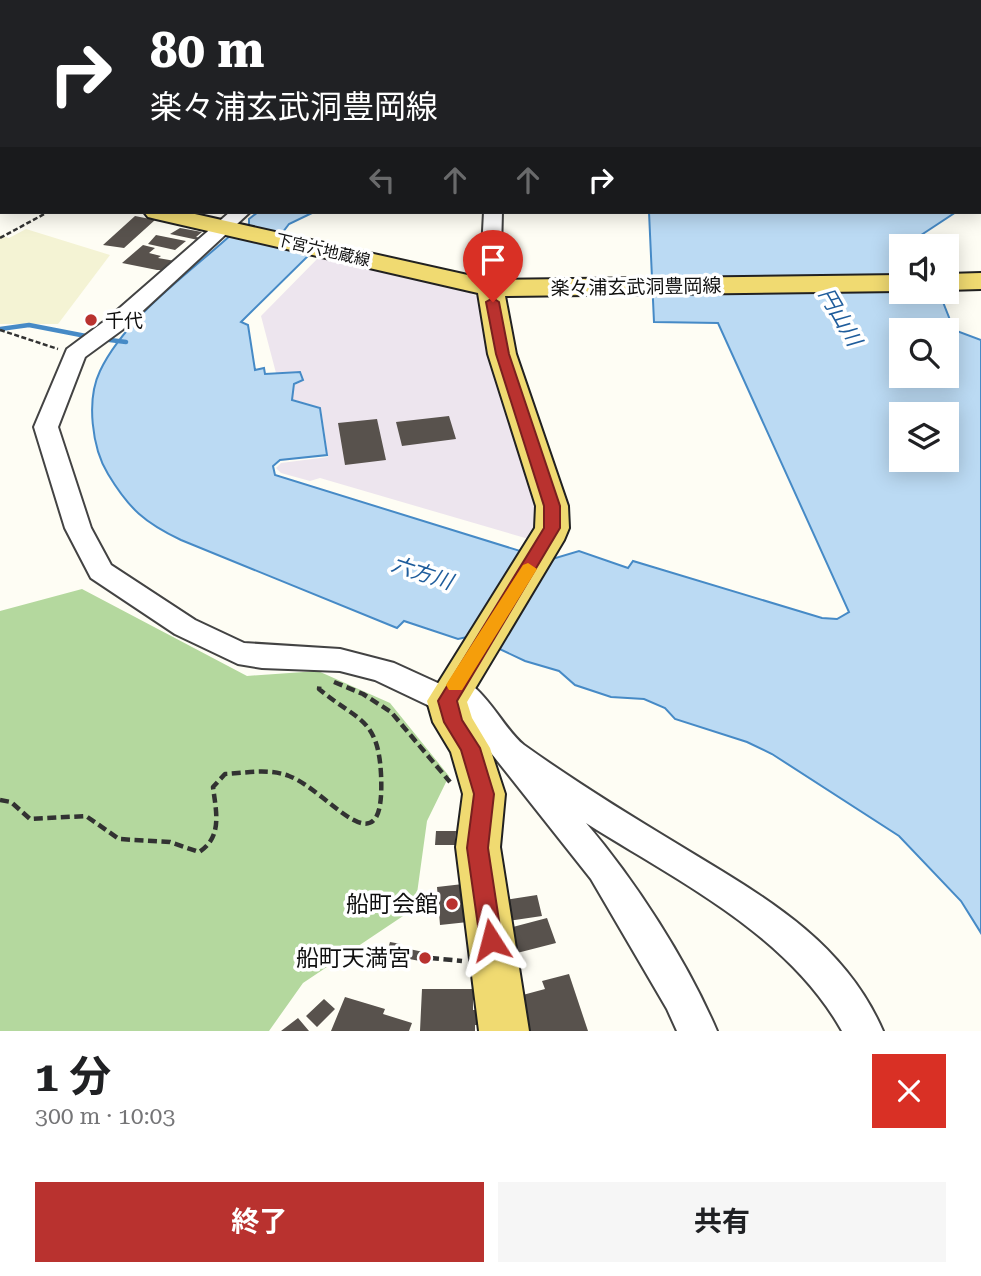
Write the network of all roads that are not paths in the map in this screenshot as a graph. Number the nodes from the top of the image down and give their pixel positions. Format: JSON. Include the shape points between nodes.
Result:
{"nodes":[{"id":1,"x":171,"y":214,"type":"edge"},
{"id":2,"x":493,"y":214,"type":"edge"},
{"id":3,"x":232,"y":222,"type":"edge"},
{"id":4,"x":981,"y":281,"type":"edge"},
{"id":5,"x":889,"y":282,"type":"edge"},
{"id":6,"x":959,"y":282,"type":"edge"},
{"id":7,"x":499,"y":288,"type":"junction"},
{"id":8,"x":451,"y":694,"type":"junction"},
{"id":9,"x":505,"y":748,"type":"junction"},
{"id":10,"x":504,"y":1031,"type":"edge"},
{"id":11,"x":697,"y":1031,"type":"edge"},
{"id":12,"x":863,"y":1031,"type":"edge"}],
"edges":[{"from":1,"to":3,"type":"main road","name":"下宮六地蔵線"},
{"from":2,"to":7,"type":"street"},
{"from":3,"to":7,"type":"main road","name":"下宮六地蔵線","via":[[316,249]]},
{"from":3,"to":8,"type":"street","via":[[75,354],[46,427],[78,528],[101,571],[185,627],[239,653],[340,660]]},
{"from":4,"to":6,"type":"main road"},
{"from":5,"to":7,"type":"main road","name":"楽々浦玄武洞豊岡線"},
{"from":7,"to":8,"type":"main road","via":[[502,354],[552,506],[552,528]]},
{"from":8,"to":9,"type":"street","via":[[485,720]]},
{"from":8,"to":10,"type":"main road","via":[[453,722],[470,748],[484,794],[478,848]]},
{"from":9,"to":11,"type":"street","via":[[603,868],[681,996]]},
{"from":9,"to":12,"type":"street","via":[[572,797],[765,917],[800,946]]}]}
